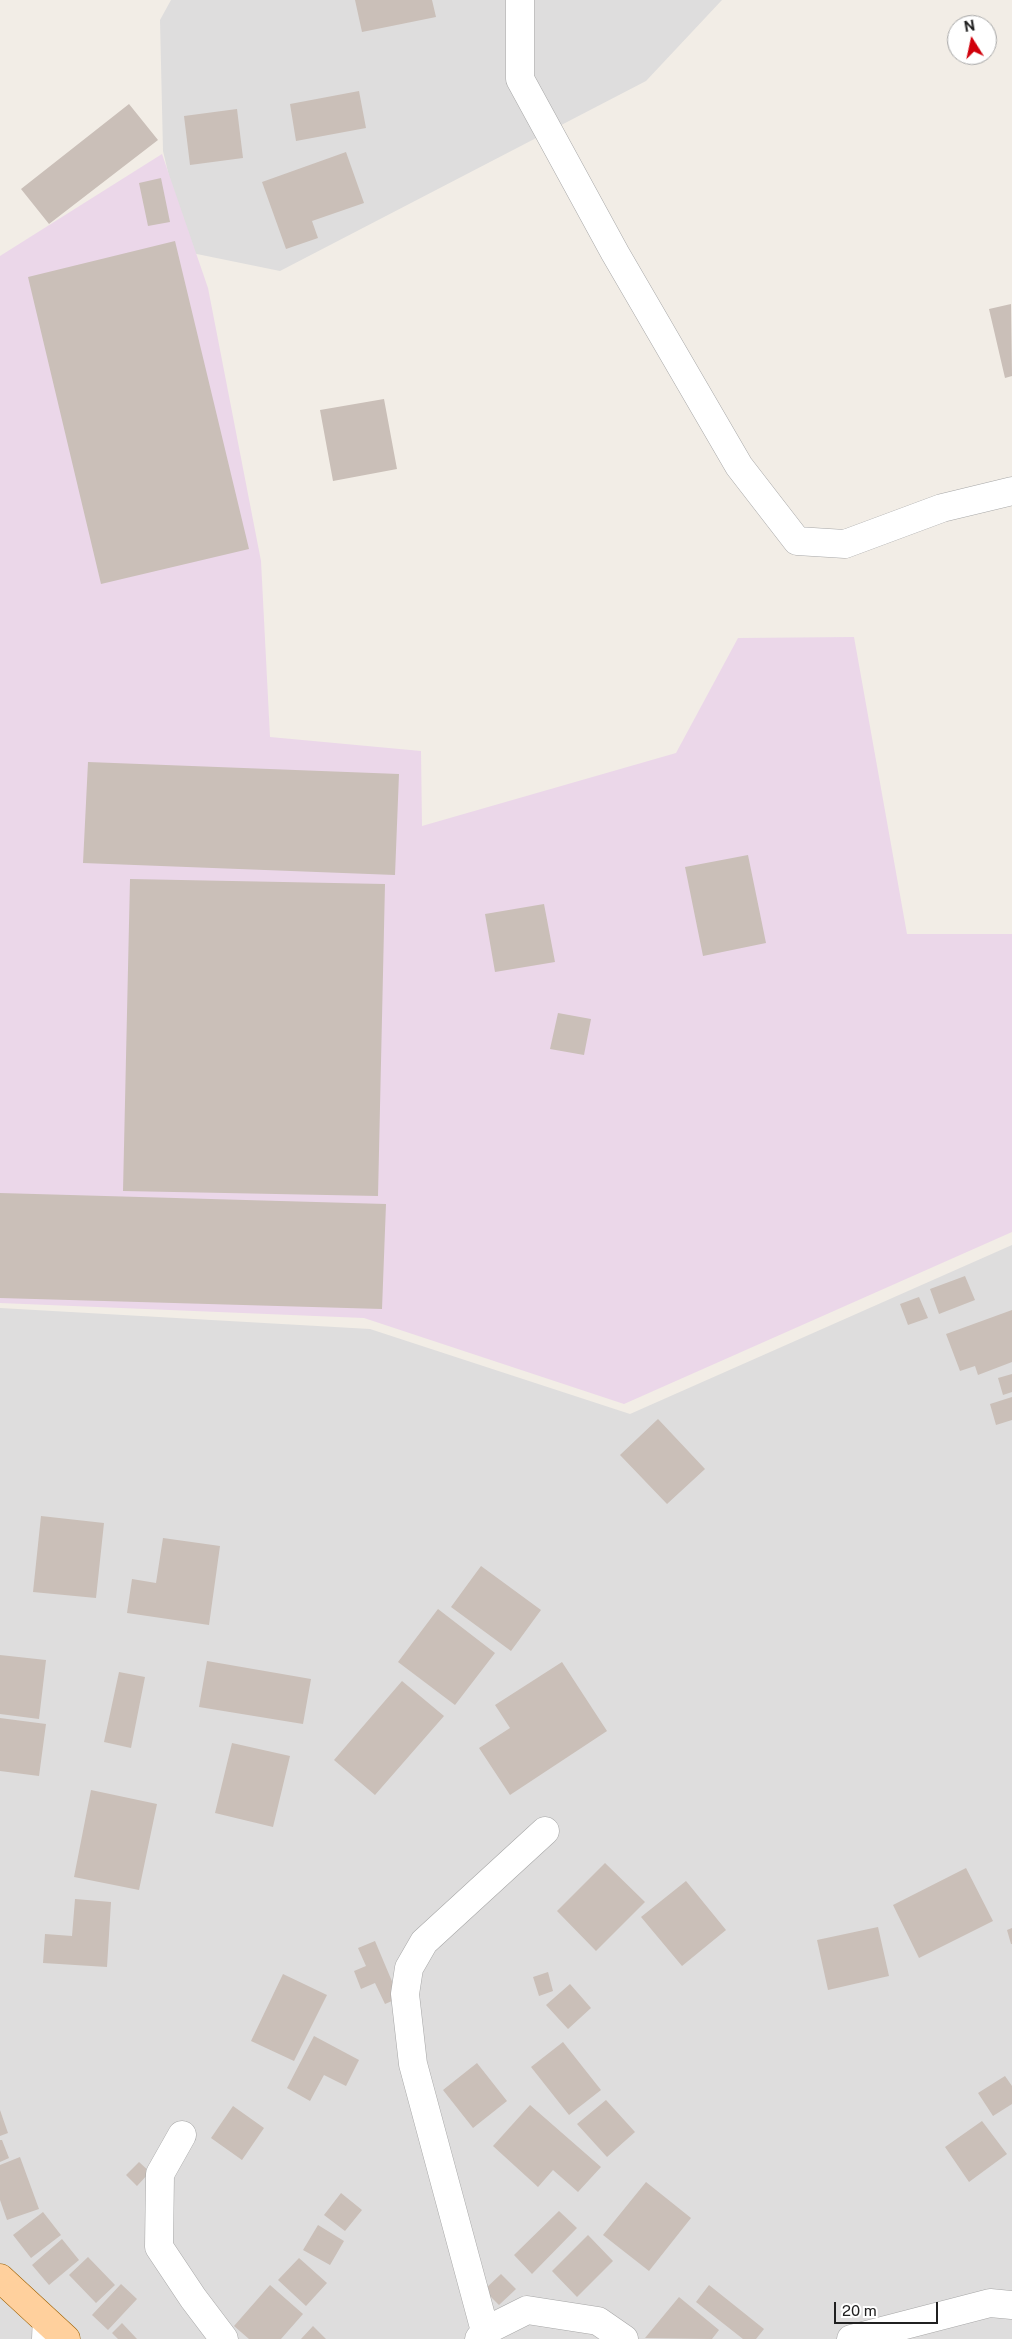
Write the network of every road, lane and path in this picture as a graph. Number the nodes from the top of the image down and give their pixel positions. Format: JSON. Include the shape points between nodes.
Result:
{"nodes":[{"id":1,"x":520,"y":0,"type":"edge"},
{"id":2,"x":1012,"y":491,"type":"edge"},
{"id":3,"x":545,"y":1831,"type":"dead end"},
{"id":4,"x":182,"y":2135,"type":"dead end"},
{"id":5,"x":0,"y":2278,"type":"edge"},
{"id":6,"x":1012,"y":2305,"type":"edge"},
{"id":7,"x":41,"y":2327,"type":"edge"},
{"id":8,"x":482,"y":2335,"type":"edge"},
{"id":9,"x":66,"y":2339,"type":"edge"},
{"id":10,"x":224,"y":2339,"type":"edge"},
{"id":11,"x":624,"y":2339,"type":"edge"},
{"id":12,"x":851,"y":2339,"type":"edge"}],
"edges":[{"from":1,"to":2,"type":"street","via":[[520,79],[615,253],[739,466],[797,540],[845,544],[942,508]]},
{"from":3,"to":8,"type":"street","via":[[424,1942],[409,1968],[405,1994],[413,2064]]},
{"from":4,"to":10,"type":"street","via":[[160,2174],[159,2247]]},
{"from":5,"to":7,"type":"main road"},
{"from":6,"to":12,"type":"street","via":[[990,2303]]},
{"from":7,"to":9,"type":"main road"},
{"from":8,"to":11,"type":"street","via":[[527,2310],[598,2321]]}]}
